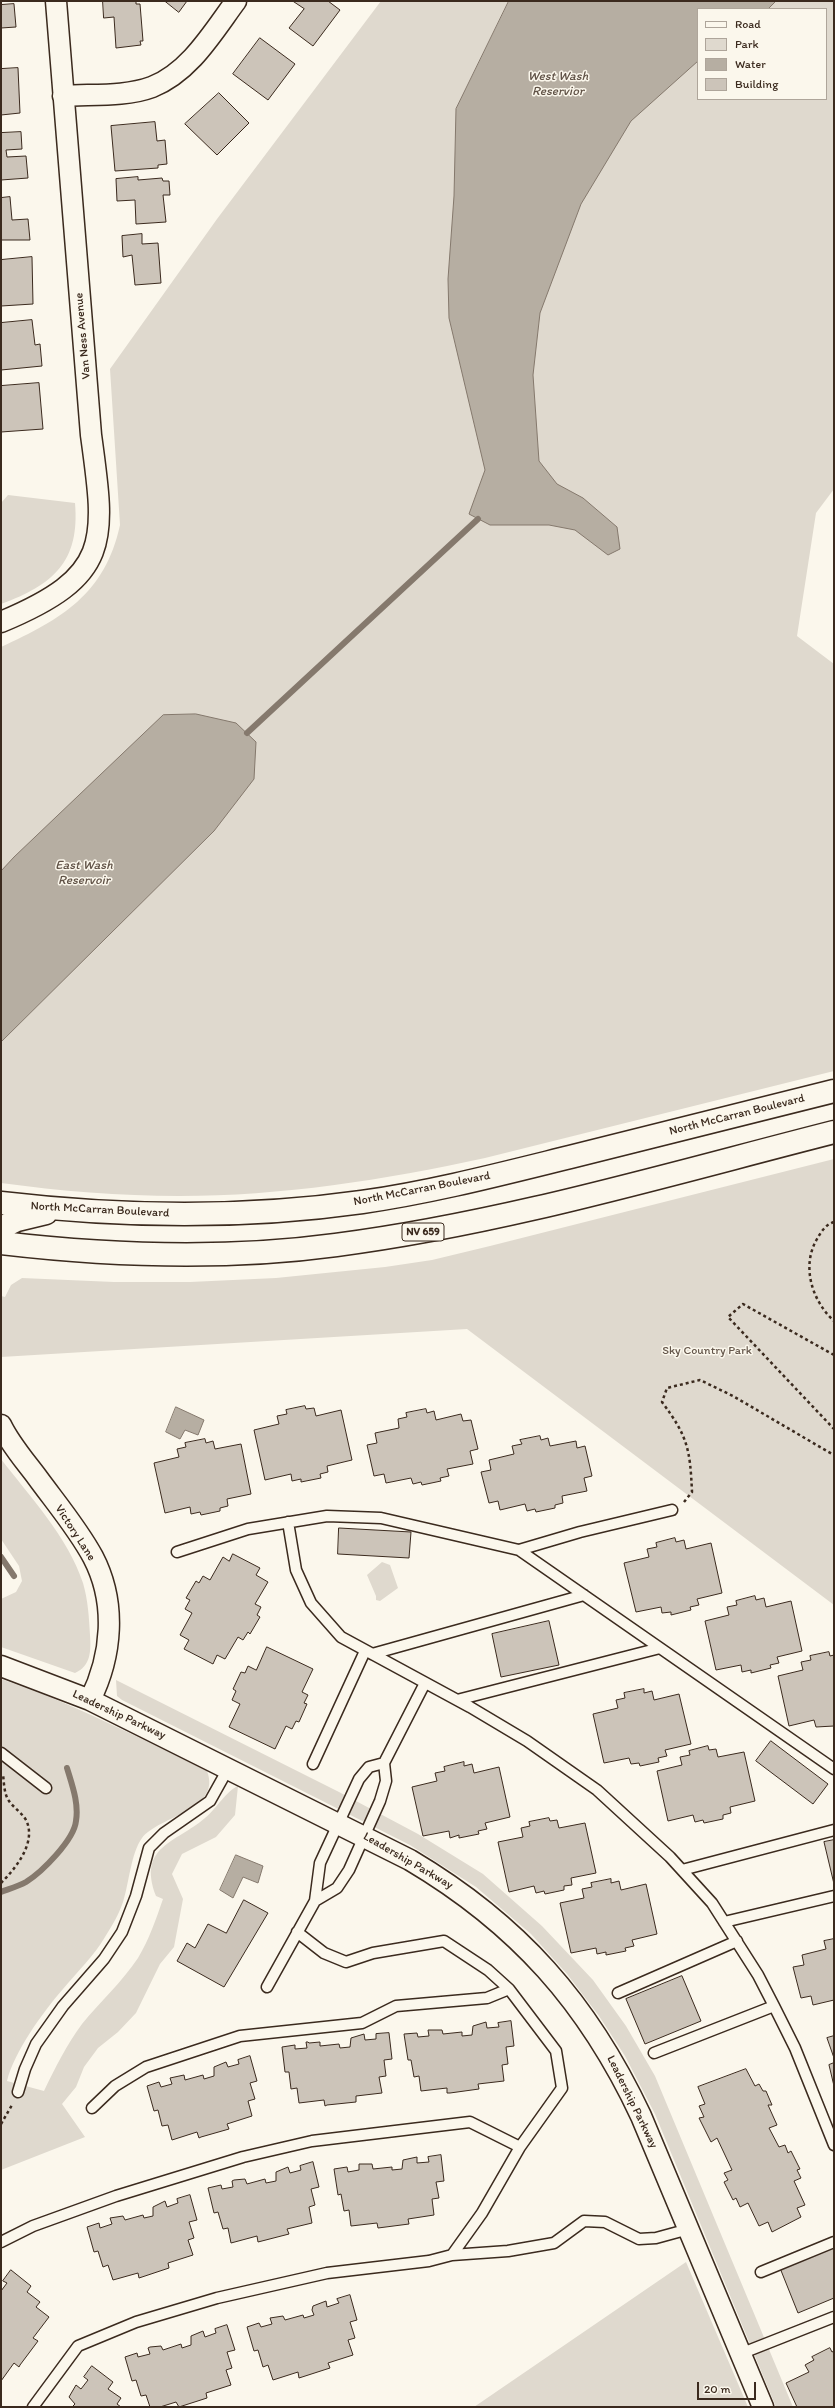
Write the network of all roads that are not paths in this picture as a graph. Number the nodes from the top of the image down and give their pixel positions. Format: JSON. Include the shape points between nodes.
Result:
{"nodes":[{"id":1,"x":56,"y":1,"type":"edge"},
{"id":2,"x":236,"y":1,"type":"edge"},
{"id":3,"x":63,"y":96,"type":"junction"},
{"id":4,"x":1,"y":622,"type":"edge"},
{"id":5,"x":834,"y":1091,"type":"edge"},
{"id":6,"x":834,"y":1132,"type":"edge"},
{"id":7,"x":1,"y":1203,"type":"edge"},
{"id":8,"x":59,"y":1210,"type":"junction"},
{"id":9,"x":1,"y":1228,"type":"edge"},
{"id":10,"x":1,"y":1242,"type":"edge"},
{"id":11,"x":1,"y":1425,"type":"edge"},
{"id":12,"x":672,"y":1510,"type":"road end"},
{"id":13,"x":288,"y":1522,"type":"junction"},
{"id":14,"x":519,"y":1550,"type":"junction"},
{"id":15,"x":177,"y":1552,"type":"dead end"},
{"id":16,"x":584,"y":1595,"type":"junction"},
{"id":17,"x":660,"y":1648,"type":"junction"},
{"id":18,"x":368,"y":1652,"type":"junction"},
{"id":19,"x":1,"y":1666,"type":"edge"},
{"id":20,"x":425,"y":1683,"type":"junction"},
{"id":21,"x":90,"y":1700,"type":"junction"},
{"id":22,"x":457,"y":1700,"type":"junction"},
{"id":23,"x":1,"y":1753,"type":"edge"},
{"id":24,"x":384,"y":1763,"type":"junction"},
{"id":25,"x":313,"y":1764,"type":"dead end"},
{"id":26,"x":229,"y":1767,"type":"junction"},
{"id":27,"x":834,"y":1769,"type":"edge"},
{"id":28,"x":46,"y":1788,"type":"dead end"},
{"id":29,"x":338,"y":1822,"type":"junction"},
{"id":30,"x":834,"y":1830,"type":"edge"},
{"id":31,"x":363,"y":1835,"type":"junction"},
{"id":32,"x":682,"y":1870,"type":"junction"},
{"id":33,"x":834,"y":1896,"type":"edge"},
{"id":34,"x":315,"y":1901,"type":"junction"},
{"id":35,"x":724,"y":1922,"type":"junction"},
{"id":36,"x":297,"y":1932,"type":"junction"},
{"id":37,"x":737,"y":1941,"type":"junction"},
{"id":38,"x":267,"y":1987,"type":"dead end"},
{"id":39,"x":509,"y":1990,"type":"junction"},
{"id":40,"x":618,"y":1993,"type":"dead end"},
{"id":41,"x":774,"y":2006,"type":"junction"},
{"id":42,"x":654,"y":2053,"type":"dead end"},
{"id":43,"x":18,"y":2092,"type":"road end"},
{"id":44,"x":92,"y":2108,"type":"dead end"},
{"id":45,"x":834,"y":2145,"type":"edge"},
{"id":46,"x":520,"y":2147,"type":"junction"},
{"id":47,"x":688,"y":2229,"type":"junction"},
{"id":48,"x":1,"y":2242,"type":"edge"},
{"id":49,"x":834,"y":2242,"type":"edge"},
{"id":50,"x":452,"y":2255,"type":"junction"},
{"id":51,"x":761,"y":2272,"type":"dead end"},
{"id":52,"x":834,"y":2317,"type":"edge"},
{"id":53,"x":740,"y":2354,"type":"junction"},
{"id":54,"x":33,"y":2407,"type":"edge"},
{"id":55,"x":763,"y":2407,"type":"edge"}],
"edges":[{"from":1,"to":3,"type":"street","name":"Van Ness Avenue"},
{"from":2,"to":3,"type":"street","via":[[200,50],[168,79],[150,88],[129,92]]},
{"from":3,"to":4,"type":"street","name":"Van Ness Avenue","via":[[91,435],[100,500],[100,524],[95,548],[88,563],[72,583],[31,609]]},
{"from":5,"to":8,"type":"main road","name":"North McCarran Boulevard","via":[[482,1179],[361,1202],[235,1213],[160,1215]]},
{"from":6,"to":10,"type":"main road","number":"NV 659","via":[[486,1220],[334,1246],[163,1254],[78,1252]]},
{"from":7,"to":8,"type":"main road","name":"North McCarran Boulevard"},
{"from":8,"to":9,"type":"main road","via":[[17,1220]]},
{"from":11,"to":21,"type":"street","name":"Victory Lane","via":[[79,1534],[93,1558],[102,1581],[110,1632],[102,1676]]},
{"from":12,"to":14,"type":"lane"},
{"from":13,"to":14,"type":"lane","via":[[327,1516],[381,1518]]},
{"from":13,"to":15,"type":"lane","via":[[248,1529]]},
{"from":13,"to":18,"type":"lane","via":[[296,1570],[311,1603],[341,1637]]},
{"from":14,"to":16,"type":"lane"},
{"from":16,"to":17,"type":"lane"},
{"from":16,"to":18,"type":"lane"},
{"from":17,"to":22,"type":"lane"},
{"from":17,"to":27,"type":"lane"},
{"from":18,"to":20,"type":"lane"},
{"from":18,"to":25,"type":"lane"},
{"from":19,"to":21,"type":"street","name":"Leadership Parkway"},
{"from":20,"to":22,"type":"lane"},
{"from":20,"to":24,"type":"lane"},
{"from":21,"to":26,"type":"street","name":"Leadership Parkway"},
{"from":22,"to":32,"type":"lane","via":[[527,1741],[597,1790]]},
{"from":23,"to":28,"type":"lane"},
{"from":24,"to":29,"type":"lane","via":[[369,1767],[359,1779]]},
{"from":24,"to":31,"type":"lane","via":[[386,1781],[380,1801]]},
{"from":26,"to":29,"type":"street","name":"Leadership Parkway"},
{"from":26,"to":43,"type":"lane","via":[[210,1801],[164,1833],[149,1848],[136,1896],[122,1932],[104,1959],[36,2044]]},
{"from":29,"to":31,"type":"street","name":"Leadership Parkway"},
{"from":29,"to":34,"type":"lane","via":[[320,1863]]},
{"from":30,"to":32,"type":"lane"},
{"from":31,"to":34,"type":"lane","via":[[349,1870],[337,1888]]},
{"from":31,"to":47,"type":"street","name":"Leadership Parkway","via":[[434,1874],[478,1904],[546,1968],[575,2003],[620,2072]]},
{"from":32,"to":35,"type":"lane","via":[[712,1903]]},
{"from":33,"to":35,"type":"lane"},
{"from":34,"to":36,"type":"lane"},
{"from":35,"to":37,"type":"lane"},
{"from":36,"to":38,"type":"lane"},
{"from":36,"to":39,"type":"lane","via":[[324,1953],[346,1962],[373,1953],[444,1941],[488,1970]]},
{"from":37,"to":40,"type":"lane"},
{"from":37,"to":41,"type":"lane"},
{"from":39,"to":44,"type":"lane","via":[[487,1998],[396,2006],[362,2022],[240,2036],[146,2067],[115,2086]]},
{"from":39,"to":46,"type":"lane","via":[[556,2051],[562,2088]]},
{"from":41,"to":42,"type":"lane"},
{"from":41,"to":45,"type":"lane","via":[[795,2048]]},
{"from":46,"to":48,"type":"lane","via":[[470,2122],[312,2141],[243,2156],[116,2196],[33,2226]]},
{"from":46,"to":50,"type":"lane","via":[[482,2213]]},
{"from":47,"to":50,"type":"lane","via":[[656,2238],[639,2239],[606,2222],[584,2221],[554,2243],[508,2251]]},
{"from":47,"to":53,"type":"street","name":"Leadership Parkway"},
{"from":49,"to":51,"type":"lane"},
{"from":50,"to":54,"type":"lane","via":[[429,2261],[327,2273],[217,2298],[136,2322],[78,2346]]},
{"from":52,"to":53,"type":"lane"},
{"from":53,"to":55,"type":"street","name":"Leadership Parkway"}]}
